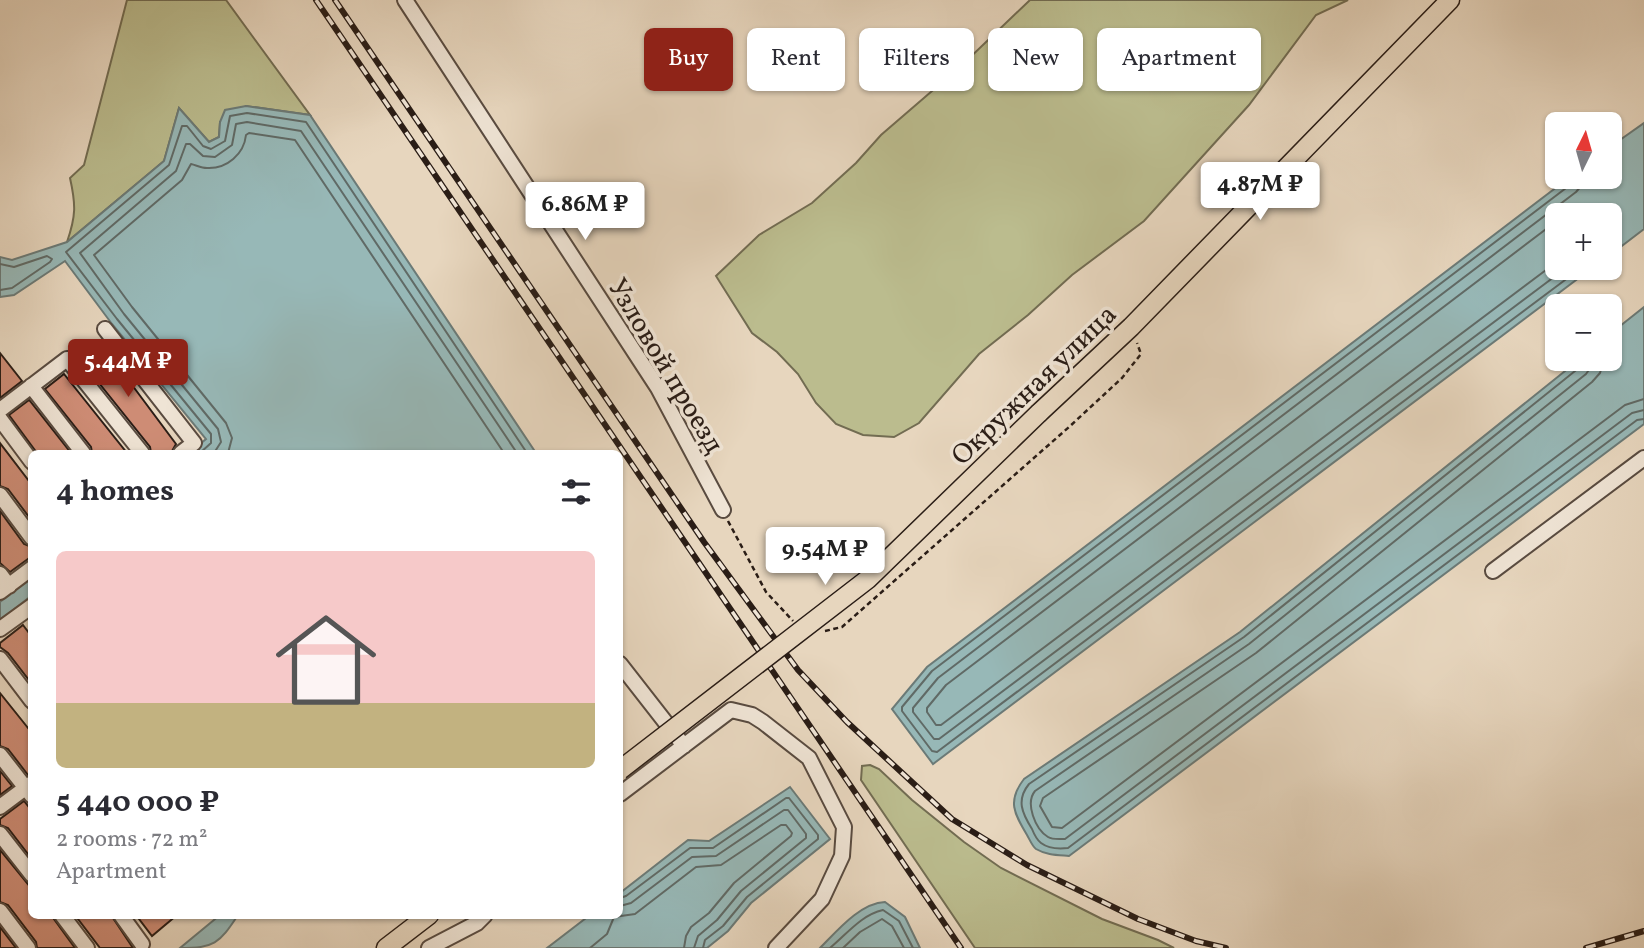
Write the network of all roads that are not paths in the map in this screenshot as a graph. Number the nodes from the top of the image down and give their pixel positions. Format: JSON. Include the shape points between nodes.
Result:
{"nodes":[{"id":1,"x":405,"y":0,"type":"edge"},
{"id":2,"x":1450,"y":0,"type":"edge"},
{"id":3,"x":105,"y":329,"type":"dead end"},
{"id":4,"x":31,"y":386,"type":"junction"},
{"id":5,"x":0,"y":410,"type":"edge"},
{"id":6,"x":0,"y":419,"type":"edge"},
{"id":7,"x":81,"y":450,"type":"edge"},
{"id":8,"x":140,"y":450,"type":"edge"},
{"id":9,"x":185,"y":450,"type":"edge"},
{"id":10,"x":28,"y":457,"type":"edge"},
{"id":11,"x":1644,"y":458,"type":"edge"},
{"id":12,"x":0,"y":495,"type":"edge"},
{"id":13,"x":723,"y":510,"type":"dead end"},
{"id":14,"x":28,"y":533,"type":"edge"},
{"id":15,"x":28,"y":570,"type":"edge"},
{"id":16,"x":1493,"y":571,"type":"dead end"},
{"id":17,"x":3,"y":584,"type":"edge"},
{"id":18,"x":28,"y":614,"type":"edge"},
{"id":19,"x":0,"y":629,"type":"edge"},
{"id":20,"x":0,"y":659,"type":"edge"},
{"id":21,"x":623,"y":668,"type":"edge"},
{"id":22,"x":28,"y":696,"type":"edge"},
{"id":23,"x":684,"y":746,"type":"junction"},
{"id":24,"x":0,"y":755,"type":"edge"},
{"id":25,"x":623,"y":768,"type":"edge"},
{"id":26,"x":28,"y":788,"type":"edge"},
{"id":27,"x":28,"y":790,"type":"edge"},
{"id":28,"x":623,"y":792,"type":"edge"},
{"id":29,"x":0,"y":807,"type":"edge"},
{"id":30,"x":0,"y":834,"type":"edge"},
{"id":31,"x":28,"y":870,"type":"edge"},
{"id":32,"x":0,"y":911,"type":"edge"},
{"id":33,"x":65,"y":919,"type":"edge"},
{"id":34,"x":124,"y":919,"type":"edge"},
{"id":35,"x":424,"y":919,"type":"edge"},
{"id":36,"x":481,"y":919,"type":"edge"},
{"id":37,"x":142,"y":944,"type":"dead end"},
{"id":38,"x":28,"y":948,"type":"edge"},
{"id":39,"x":88,"y":948,"type":"edge"},
{"id":40,"x":386,"y":948,"type":"edge"},
{"id":41,"x":429,"y":948,"type":"edge"},
{"id":42,"x":776,"y":948,"type":"edge"}],
"edges":[{"from":1,"to":13,"type":"street","name":"Узловой проезд","via":[[658,388]]},
{"from":2,"to":25,"type":"main road","name":"Окружная улица","bridge":true,"via":[[1131,327],[867,579]]},
{"from":3,"to":9,"type":"street","via":[[194,443]]},
{"from":4,"to":5,"type":"street"},
{"from":4,"to":7,"type":"street"},
{"from":4,"to":8,"type":"street","via":[[67,359]]},
{"from":6,"to":10,"type":"street"},
{"from":11,"to":16,"type":"street"},
{"from":12,"to":14,"type":"street"},
{"from":15,"to":17,"type":"street"},
{"from":18,"to":19,"type":"street"},
{"from":20,"to":22,"type":"street"},
{"from":21,"to":23,"type":"street"},
{"from":23,"to":28,"type":"street"},
{"from":23,"to":42,"type":"street","via":[[731,710],[752,715],[809,758],[834,804],[844,827],[842,856],[822,899]]},
{"from":24,"to":26,"type":"street"},
{"from":27,"to":29,"type":"street"},
{"from":30,"to":31,"type":"street"},
{"from":32,"to":38,"type":"street"},
{"from":33,"to":39,"type":"street"},
{"from":34,"to":37,"type":"street"},
{"from":35,"to":40,"type":"main road"},
{"from":36,"to":41,"type":"street"}]}
